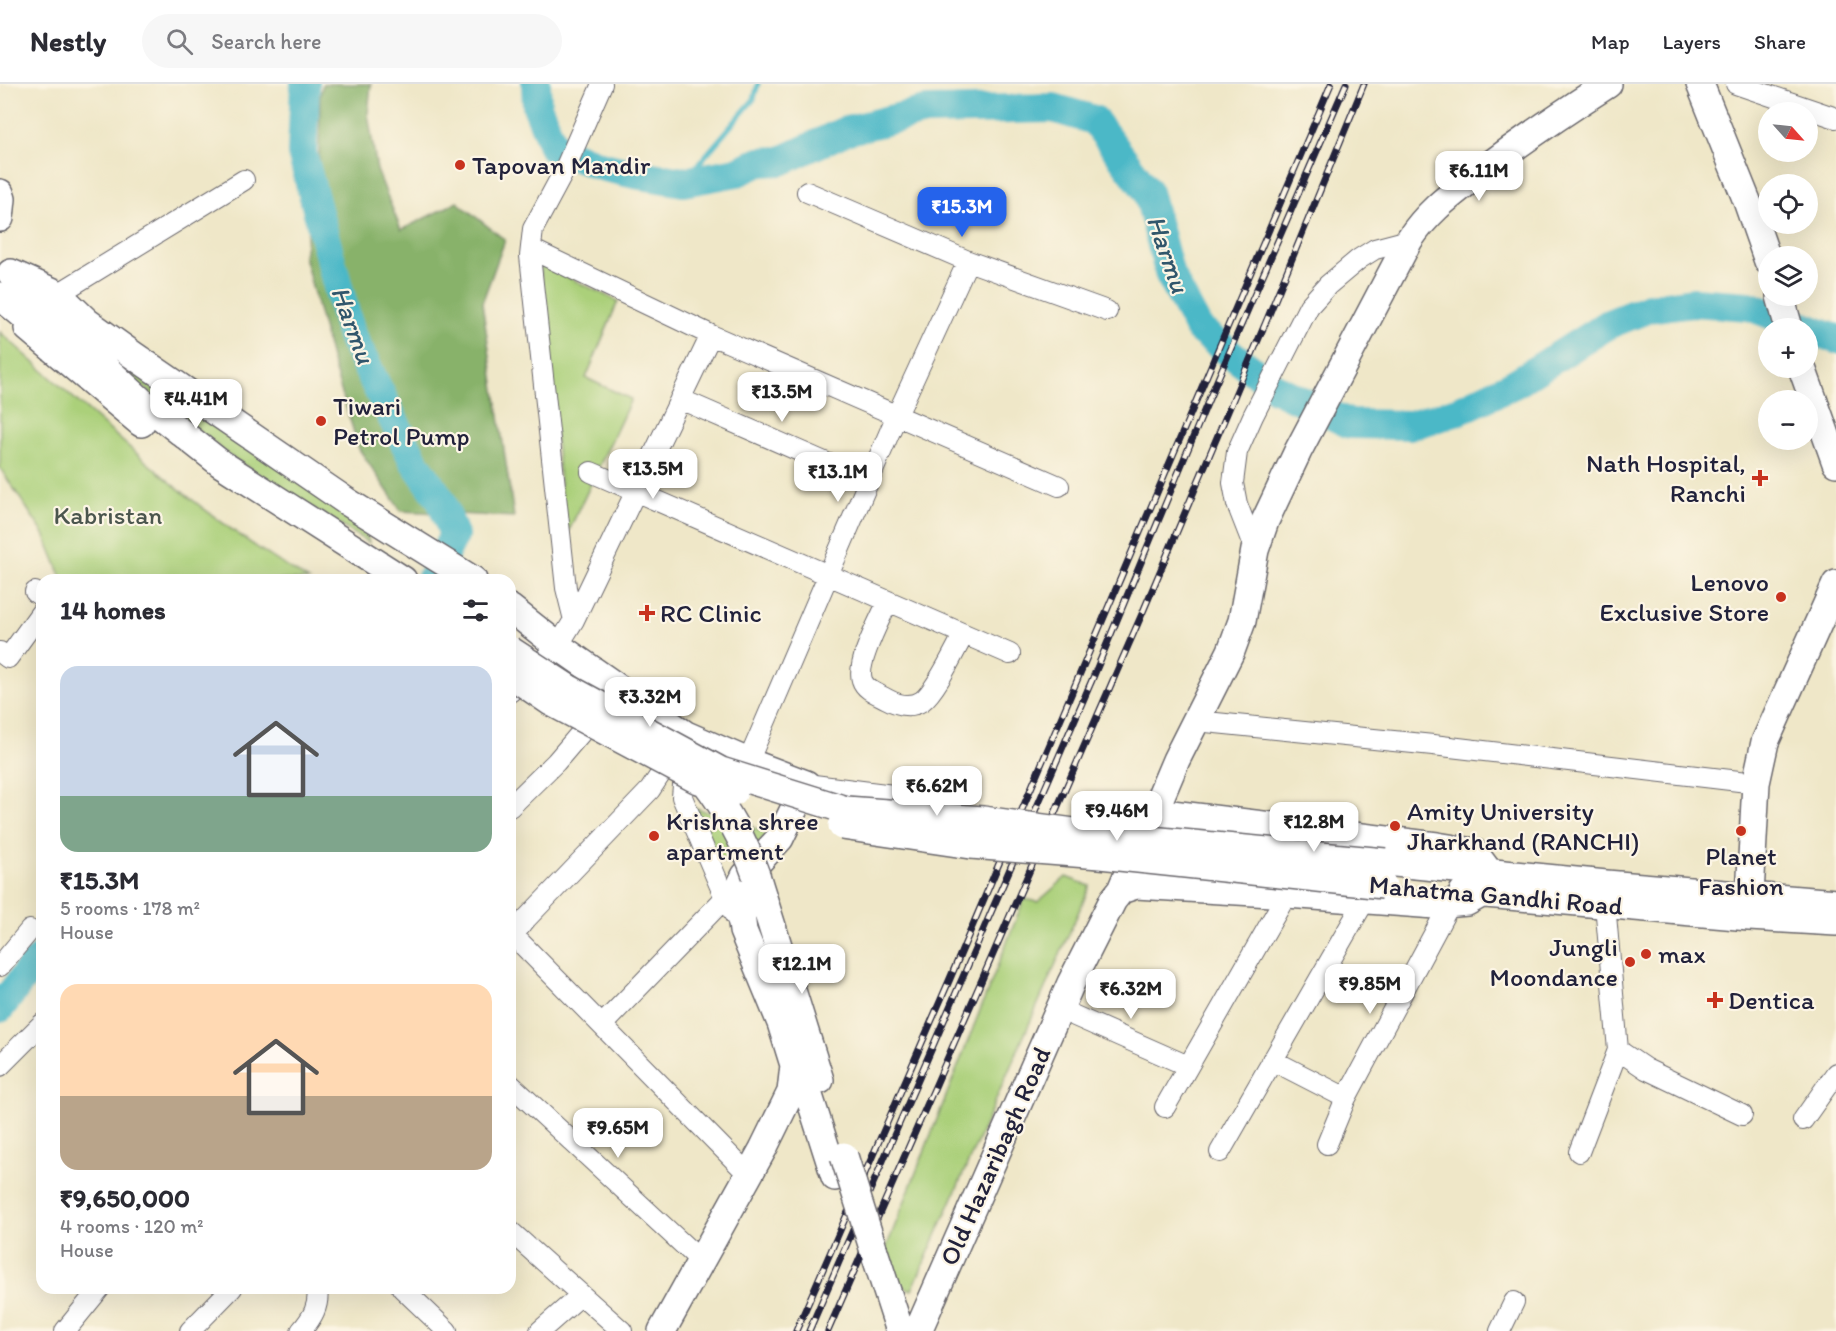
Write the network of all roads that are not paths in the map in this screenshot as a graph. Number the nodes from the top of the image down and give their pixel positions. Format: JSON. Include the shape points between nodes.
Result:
{"nodes":[{"id":1,"x":602,"y":84,"type":"edge"},
{"id":2,"x":1608,"y":84,"type":"edge"},
{"id":3,"x":1700,"y":84,"type":"edge"},
{"id":4,"x":1736,"y":84,"type":"edge"},
{"id":5,"x":1836,"y":118,"type":"edge"},
{"id":6,"x":244,"y":180,"type":"dead end"},
{"id":7,"x":807,"y":192,"type":"dead end"},
{"id":8,"x":0,"y":193,"type":"edge"},
{"id":9,"x":0,"y":218,"type":"edge"},
{"id":10,"x":1409,"y":240,"type":"junction"},
{"id":11,"x":1763,"y":246,"type":"edge"},
{"id":12,"x":531,"y":249,"type":"junction"},
{"id":13,"x":968,"y":261,"type":"junction"},
{"id":14,"x":3,"y":276,"type":"edge"},
{"id":15,"x":58,"y":294,"type":"junction"},
{"id":16,"x":0,"y":304,"type":"edge"},
{"id":17,"x":1107,"y":311,"type":"dead end"},
{"id":18,"x":711,"y":335,"type":"junction"},
{"id":19,"x":1806,"y":378,"type":"edge"},
{"id":20,"x":680,"y":399,"type":"junction"},
{"id":21,"x":897,"y":415,"type":"junction"},
{"id":22,"x":1836,"y":463,"type":"edge"},
{"id":23,"x":591,"y":472,"type":"dead end"},
{"id":24,"x":868,"y":481,"type":"junction"},
{"id":25,"x":1059,"y":486,"type":"dead end"},
{"id":26,"x":636,"y":493,"type":"junction"},
{"id":27,"x":1255,"y":550,"type":"junction"},
{"id":28,"x":372,"y":574,"type":"edge"},
{"id":29,"x":373,"y":574,"type":"edge"},
{"id":30,"x":464,"y":574,"type":"edge"},
{"id":31,"x":827,"y":574,"type":"junction"},
{"id":32,"x":1836,"y":584,"type":"edge"},
{"id":33,"x":888,"y":601,"type":"junction"},
{"id":34,"x":516,"y":613,"type":"edge"},
{"id":35,"x":36,"y":619,"type":"edge"},
{"id":36,"x":574,"y":620,"type":"junction"},
{"id":37,"x":964,"y":634,"type":"junction"},
{"id":38,"x":558,"y":646,"type":"junction"},
{"id":39,"x":0,"y":652,"type":"edge"},
{"id":40,"x":516,"y":654,"type":"edge"},
{"id":41,"x":1010,"y":654,"type":"dead end"},
{"id":42,"x":516,"y":662,"type":"edge"},
{"id":43,"x":516,"y":677,"type":"edge"},
{"id":44,"x":516,"y":684,"type":"edge"},
{"id":45,"x":516,"y":684,"type":"edge"},
{"id":46,"x":618,"y":689,"type":"junction"},
{"id":47,"x":1196,"y":721,"type":"junction"},
{"id":48,"x":686,"y":735,"type":"junction"},
{"id":49,"x":748,"y":762,"type":"junction"},
{"id":50,"x":1756,"y":783,"type":"junction"},
{"id":51,"x":806,"y":784,"type":"junction"},
{"id":52,"x":516,"y":801,"type":"edge"},
{"id":53,"x":950,"y":802,"type":"dead end"},
{"id":54,"x":1155,"y":812,"type":"junction"},
{"id":55,"x":1378,"y":882,"type":"junction"},
{"id":56,"x":1485,"y":883,"type":"junction"},
{"id":57,"x":743,"y":887,"type":"junction"},
{"id":58,"x":1121,"y":890,"type":"junction"},
{"id":59,"x":1287,"y":894,"type":"junction"},
{"id":60,"x":1836,"y":903,"type":"edge"},
{"id":61,"x":1450,"y":904,"type":"junction"},
{"id":62,"x":1603,"y":905,"type":"junction"},
{"id":63,"x":1748,"y":906,"type":"junction"},
{"id":64,"x":1836,"y":922,"type":"edge"},
{"id":65,"x":30,"y":930,"type":"dead end"},
{"id":66,"x":743,"y":931,"type":"junction"},
{"id":67,"x":516,"y":932,"type":"edge"},
{"id":68,"x":516,"y":941,"type":"edge"},
{"id":69,"x":0,"y":966,"type":"edge"},
{"id":70,"x":1059,"y":1009,"type":"junction"},
{"id":71,"x":602,"y":1025,"type":"junction"},
{"id":72,"x":36,"y":1030,"type":"edge"},
{"id":73,"x":1618,"y":1050,"type":"junction"},
{"id":74,"x":1272,"y":1060,"type":"junction"},
{"id":75,"x":0,"y":1066,"type":"edge"},
{"id":76,"x":1188,"y":1066,"type":"junction"},
{"id":77,"x":1836,"y":1073,"type":"edge"},
{"id":78,"x":516,"y":1095,"type":"edge"},
{"id":79,"x":1346,"y":1098,"type":"junction"},
{"id":80,"x":1165,"y":1107,"type":"dead end"},
{"id":81,"x":1742,"y":1115,"type":"dead end"},
{"id":82,"x":1803,"y":1120,"type":"dead end"},
{"id":83,"x":1327,"y":1144,"type":"dead end"},
{"id":84,"x":1220,"y":1152,"type":"dead end"},
{"id":85,"x":1579,"y":1152,"type":"dead end"},
{"id":86,"x":749,"y":1174,"type":"junction"},
{"id":87,"x":516,"y":1236,"type":"edge"},
{"id":88,"x":701,"y":1261,"type":"junction"},
{"id":89,"x":95,"y":1294,"type":"edge"},
{"id":90,"x":226,"y":1294,"type":"edge"},
{"id":91,"x":318,"y":1294,"type":"edge"},
{"id":92,"x":408,"y":1294,"type":"edge"},
{"id":93,"x":581,"y":1295,"type":"junction"},
{"id":94,"x":1514,"y":1302,"type":"dead end"},
{"id":95,"x":900,"y":1329,"type":"edge"},
{"id":96,"x":192,"y":1330,"type":"edge"},
{"id":97,"x":65,"y":1331,"type":"edge"},
{"id":98,"x":301,"y":1331,"type":"edge"},
{"id":99,"x":447,"y":1331,"type":"edge"},
{"id":100,"x":540,"y":1331,"type":"edge"},
{"id":101,"x":622,"y":1331,"type":"edge"},
{"id":102,"x":662,"y":1331,"type":"edge"},
{"id":103,"x":1500,"y":1331,"type":"edge"}],
"edges":[{"from":1,"to":12,"type":"street","via":[[534,229]]},
{"from":2,"to":10,"type":"main road","name":"Old Hazaribagh Road","via":[[1440,203]]},
{"from":3,"to":11,"type":"main road"},
{"from":4,"to":5,"type":"street"},
{"from":6,"to":15,"type":"street"},
{"from":7,"to":13,"type":"street"},
{"from":8,"to":9,"type":"main road"},
{"from":10,"to":27,"type":"main road","name":"Old Hazaribagh Road","via":[[1298,451]]},
{"from":10,"to":27,"type":"street","via":[[1375,249],[1359,259],[1309,306],[1253,416],[1237,452],[1233,483]]},
{"from":12,"to":18,"type":"street"},
{"from":12,"to":36,"type":"street","via":[[566,588]]},
{"from":13,"to":17,"type":"street"},
{"from":13,"to":21,"type":"street"},
{"from":14,"to":15,"type":"main road"},
{"from":14,"to":29,"type":"main road","via":[[140,400]]},
{"from":15,"to":30,"type":"main road","via":[[87,322],[133,355],[346,501]]},
{"from":16,"to":28,"type":"main road","via":[[123,410],[215,478]]},
{"from":18,"to":20,"type":"street"},
{"from":18,"to":21,"type":"street"},
{"from":19,"to":22,"type":"main road"},
{"from":20,"to":24,"type":"street"},
{"from":20,"to":26,"type":"street"},
{"from":21,"to":24,"type":"street"},
{"from":21,"to":25,"type":"street"},
{"from":23,"to":26,"type":"street"},
{"from":24,"to":31,"type":"street"},
{"from":26,"to":31,"type":"street"},
{"from":26,"to":36,"type":"street"},
{"from":27,"to":47,"type":"main road","name":"Old Hazaribagh Road","via":[[1242,621]]},
{"from":31,"to":33,"type":"street"},
{"from":31,"to":49,"type":"street"},
{"from":32,"to":50,"type":"main road","via":[[1765,742]]},
{"from":33,"to":37,"type":"street"},
{"from":33,"to":37,"type":"street","via":[[864,659],[862,680],[868,689],[897,704],[914,705],[923,700]]},
{"from":34,"to":38,"type":"main road"},
{"from":35,"to":39,"type":"street","via":[[8,658]]},
{"from":36,"to":38,"type":"street"},
{"from":37,"to":41,"type":"street"},
{"from":38,"to":43,"type":"street"},
{"from":38,"to":46,"type":"main road"},
{"from":40,"to":55,"type":"main road","name":"Mahatma Gandhi Road","bridge":true,"via":[[568,688],[722,771],[846,810],[983,820],[1109,836]]},
{"from":42,"to":57,"type":"main road","bridge":true,"via":[[693,770],[740,835]]},
{"from":44,"to":55,"type":"main road","name":"Mahatma Gandhi Road","bridge":true,"via":[[696,779],[832,825],[971,844]]},
{"from":45,"to":57,"type":"main road","bridge":true,"via":[[685,778],[717,819],[736,858]]},
{"from":46,"to":48,"type":"main road"},
{"from":46,"to":52,"type":"street","via":[[556,762]]},
{"from":47,"to":50,"type":"street"},
{"from":47,"to":54,"type":"main road","name":"Old Hazaribagh Road"},
{"from":48,"to":49,"type":"main road"},
{"from":48,"to":57,"type":"street","via":[[682,797]]},
{"from":48,"to":67,"type":"street","via":[[650,790]]},
{"from":49,"to":51,"type":"main road"},
{"from":50,"to":63,"type":"main road"},
{"from":51,"to":53,"type":"street"},
{"from":51,"to":66,"type":"main road","via":[[780,838],[745,876],[738,890]]},
{"from":54,"to":56,"type":"main road","via":[[1474,852]]},
{"from":54,"to":58,"type":"main road","name":"Old Hazaribagh Road"},
{"from":55,"to":56,"type":"main road","name":"Mahatma Gandhi Road"},
{"from":55,"to":59,"type":"main road"},
{"from":55,"to":61,"type":"main road","via":[[1435,906]]},
{"from":55,"to":74,"type":"street"},
{"from":56,"to":61,"type":"main road","via":[[1467,902]]},
{"from":56,"to":62,"type":"main road","name":"Mahatma Gandhi Road"},
{"from":56,"to":63,"type":"main road","name":"Mahatma Gandhi Road"},
{"from":57,"to":66,"type":"street"},
{"from":57,"to":71,"type":"street"},
{"from":57,"to":95,"type":"main road","via":[[868,1257]]},
{"from":58,"to":59,"type":"main road","via":[[1136,885]]},
{"from":58,"to":70,"type":"main road","name":"Old Hazaribagh Road"},
{"from":59,"to":76,"type":"street"},
{"from":60,"to":63,"type":"main road","name":"Mahatma Gandhi Road"},
{"from":61,"to":79,"type":"street"},
{"from":62,"to":63,"type":"main road","name":"Mahatma Gandhi Road"},
{"from":62,"to":73,"type":"street"},
{"from":63,"to":64,"type":"main road","name":"Mahatma Gandhi Road"},
{"from":65,"to":69,"type":"street"},
{"from":66,"to":86,"type":"main road","via":[[794,1065],[791,1092]]},
{"from":68,"to":71,"type":"street"},
{"from":70,"to":76,"type":"street"},
{"from":70,"to":95,"type":"main road","name":"Old Hazaribagh Road"},
{"from":71,"to":86,"type":"street"},
{"from":72,"to":75,"type":"street"},
{"from":73,"to":81,"type":"street","via":[[1646,1069]]},
{"from":73,"to":85,"type":"street"},
{"from":74,"to":79,"type":"street"},
{"from":74,"to":84,"type":"street"},
{"from":76,"to":80,"type":"street"},
{"from":77,"to":82,"type":"street"},
{"from":78,"to":88,"type":"street"},
{"from":79,"to":83,"type":"street"},
{"from":86,"to":88,"type":"main road"},
{"from":87,"to":93,"type":"street"},
{"from":88,"to":102,"type":"main road"},
{"from":89,"to":97,"type":"street"},
{"from":90,"to":96,"type":"street"},
{"from":91,"to":98,"type":"street","via":[[316,1308]]},
{"from":92,"to":99,"type":"street"},
{"from":93,"to":100,"type":"street"},
{"from":93,"to":101,"type":"street"},
{"from":94,"to":103,"type":"street"}]}
